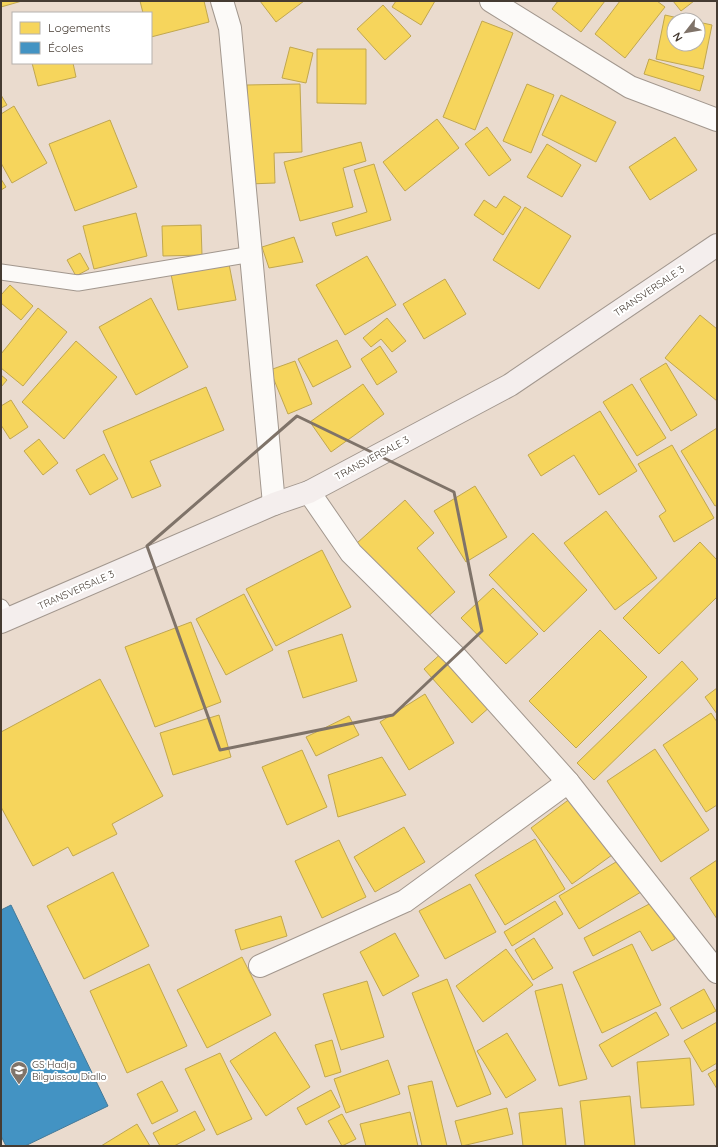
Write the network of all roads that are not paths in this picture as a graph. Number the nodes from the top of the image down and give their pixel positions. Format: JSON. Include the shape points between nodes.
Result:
{"nodes":[{"id":1,"x":222,"y":1,"type":"edge"},
{"id":2,"x":491,"y":1,"type":"edge"},
{"id":3,"x":717,"y":120,"type":"edge"},
{"id":4,"x":717,"y":245,"type":"edge"},
{"id":5,"x":252,"y":254,"type":"junction"},
{"id":6,"x":1,"y":272,"type":"edge"},
{"id":7,"x":309,"y":492,"type":"junction"},
{"id":8,"x":274,"y":504,"type":"junction"},
{"id":9,"x":3,"y":616,"type":"edge"},
{"id":10,"x":568,"y":782,"type":"junction"},
{"id":11,"x":260,"y":966,"type":"dead end"},
{"id":12,"x":717,"y":972,"type":"edge"}],
"edges":[{"from":1,"to":5,"type":"street","via":[[230,28]]},
{"from":2,"to":3,"type":"street","via":[[630,87]]},
{"from":4,"to":7,"type":"main road","name":"TRANSVERSALE 3","via":[[510,385]]},
{"from":5,"to":6,"type":"lane","via":[[78,283]]},
{"from":5,"to":8,"type":"street"},
{"from":7,"to":8,"type":"main road","name":"TRANSVERSALE 3"},
{"from":7,"to":10,"type":"street","via":[[351,553],[457,658]]},
{"from":8,"to":9,"type":"main road","name":"TRANSVERSALE 3"},
{"from":10,"to":11,"type":"street","via":[[405,900]]},
{"from":10,"to":12,"type":"street"}]}
